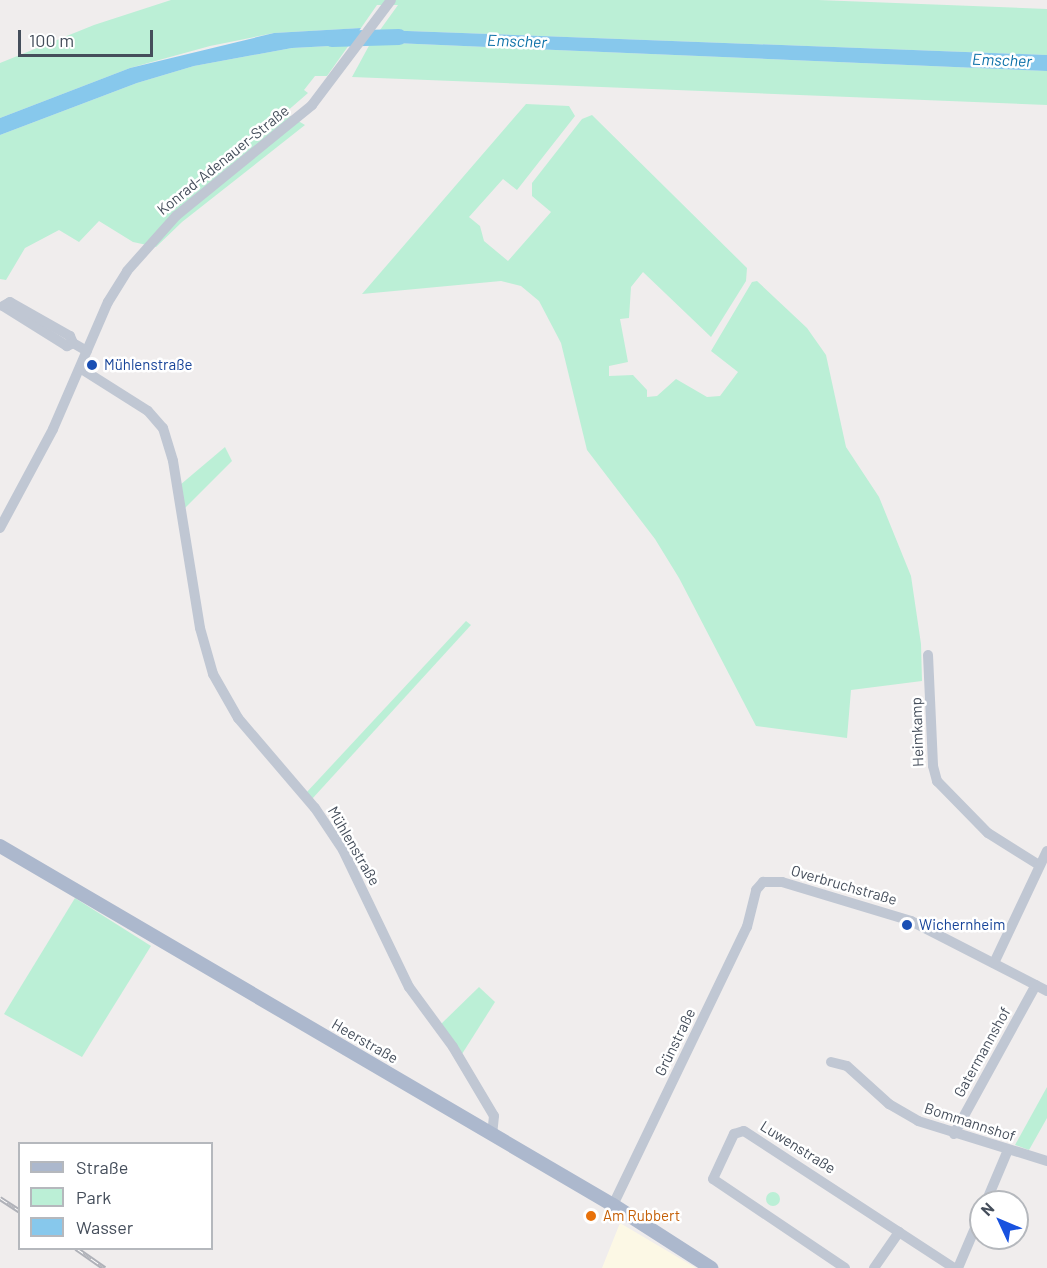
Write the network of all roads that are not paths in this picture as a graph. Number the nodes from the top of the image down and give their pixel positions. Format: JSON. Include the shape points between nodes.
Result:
{"nodes":[{"id":1,"x":389,"y":2,"type":"edge"},
{"id":2,"x":73,"y":343,"type":"junction"},
{"id":3,"x":87,"y":351,"type":"junction"},
{"id":4,"x":80,"y":368,"type":"junction"},
{"id":5,"x":0,"y":528,"type":"edge"},
{"id":6,"x":928,"y":655,"type":"dead end"},
{"id":7,"x":0,"y":846,"type":"edge"},
{"id":8,"x":1047,"y":851,"type":"edge"},
{"id":9,"x":1040,"y":865,"type":"junction"},
{"id":10,"x":759,"y":888,"type":"joint"},
{"id":11,"x":994,"y":963,"type":"junction"},
{"id":12,"x":1036,"y":985,"type":"junction"},
{"id":13,"x":1047,"y":991,"type":"edge"},
{"id":14,"x":831,"y":1062,"type":"dead end"},
{"id":15,"x":954,"y":1134,"type":"junction"},
{"id":16,"x":492,"y":1135,"type":"junction"},
{"id":17,"x":1008,"y":1150,"type":"junction"},
{"id":18,"x":1047,"y":1161,"type":"edge"},
{"id":19,"x":991,"y":1190,"type":"edge"},
{"id":20,"x":613,"y":1205,"type":"junction"},
{"id":21,"x":899,"y":1232,"type":"junction"},
{"id":22,"x":969,"y":1240,"type":"edge"},
{"id":23,"x":711,"y":1268,"type":"edge"},
{"id":24,"x":845,"y":1268,"type":"edge"},
{"id":25,"x":874,"y":1268,"type":"edge"},
{"id":26,"x":956,"y":1268,"type":"edge"}],
"edges":[{"from":1,"to":3,"type":"street","name":"Konrad-Adenauer-Straße","via":[[343,68],[303,114],[158,234],[116,288]]},
{"from":2,"to":2,"type":"street","via":[[70,336],[5,302],[4,310],[67,346]]},
{"from":2,"to":3,"type":"street"},
{"from":3,"to":4,"type":"street","name":"Konrad-Adenauer-Straße"},
{"from":4,"to":5,"type":"street","name":"Konrad-Adenauer-Straße","via":[[33,469]]},
{"from":4,"to":16,"type":"street","name":"Mühlenstraße","via":[[148,411],[163,428],[173,461],[200,628],[213,674],[238,718],[315,808],[343,850],[410,987],[453,1047],[494,1116]]},
{"from":6,"to":9,"type":"street","name":"Heimkamp","via":[[937,781],[988,833]]},
{"from":7,"to":16,"type":"main road","name":"Heerstraße"},
{"from":8,"to":9,"type":"street"},
{"from":9,"to":11,"type":"street"},
{"from":10,"to":11,"type":"street","name":"Overbruchstraße","via":[[782,882],[911,921]]},
{"from":10,"to":20,"type":"street","name":"Grünstraße","via":[[747,927]]},
{"from":11,"to":12,"type":"street","name":"Overbruchstraße"},
{"from":12,"to":13,"type":"street","name":"Overbruchstraße"},
{"from":12,"to":15,"type":"street","name":"Gatermannshof"},
{"from":14,"to":15,"type":"street","name":"Bommannshof","via":[[847,1066],[904,1115]]},
{"from":15,"to":17,"type":"street","name":"Bommannshof"},
{"from":16,"to":20,"type":"main road","name":"Heerstraße"},
{"from":17,"to":18,"type":"street","name":"Bommannshof"},
{"from":17,"to":19,"type":"street"},
{"from":20,"to":23,"type":"main road","name":"Heerstraße"},
{"from":21,"to":24,"type":"street","name":"Luwenstraße","via":[[744,1131],[734,1134],[713,1179]]},
{"from":21,"to":25,"type":"street"},
{"from":21,"to":26,"type":"street","name":"Luwenstraße"},
{"from":22,"to":26,"type":"street"}]}
